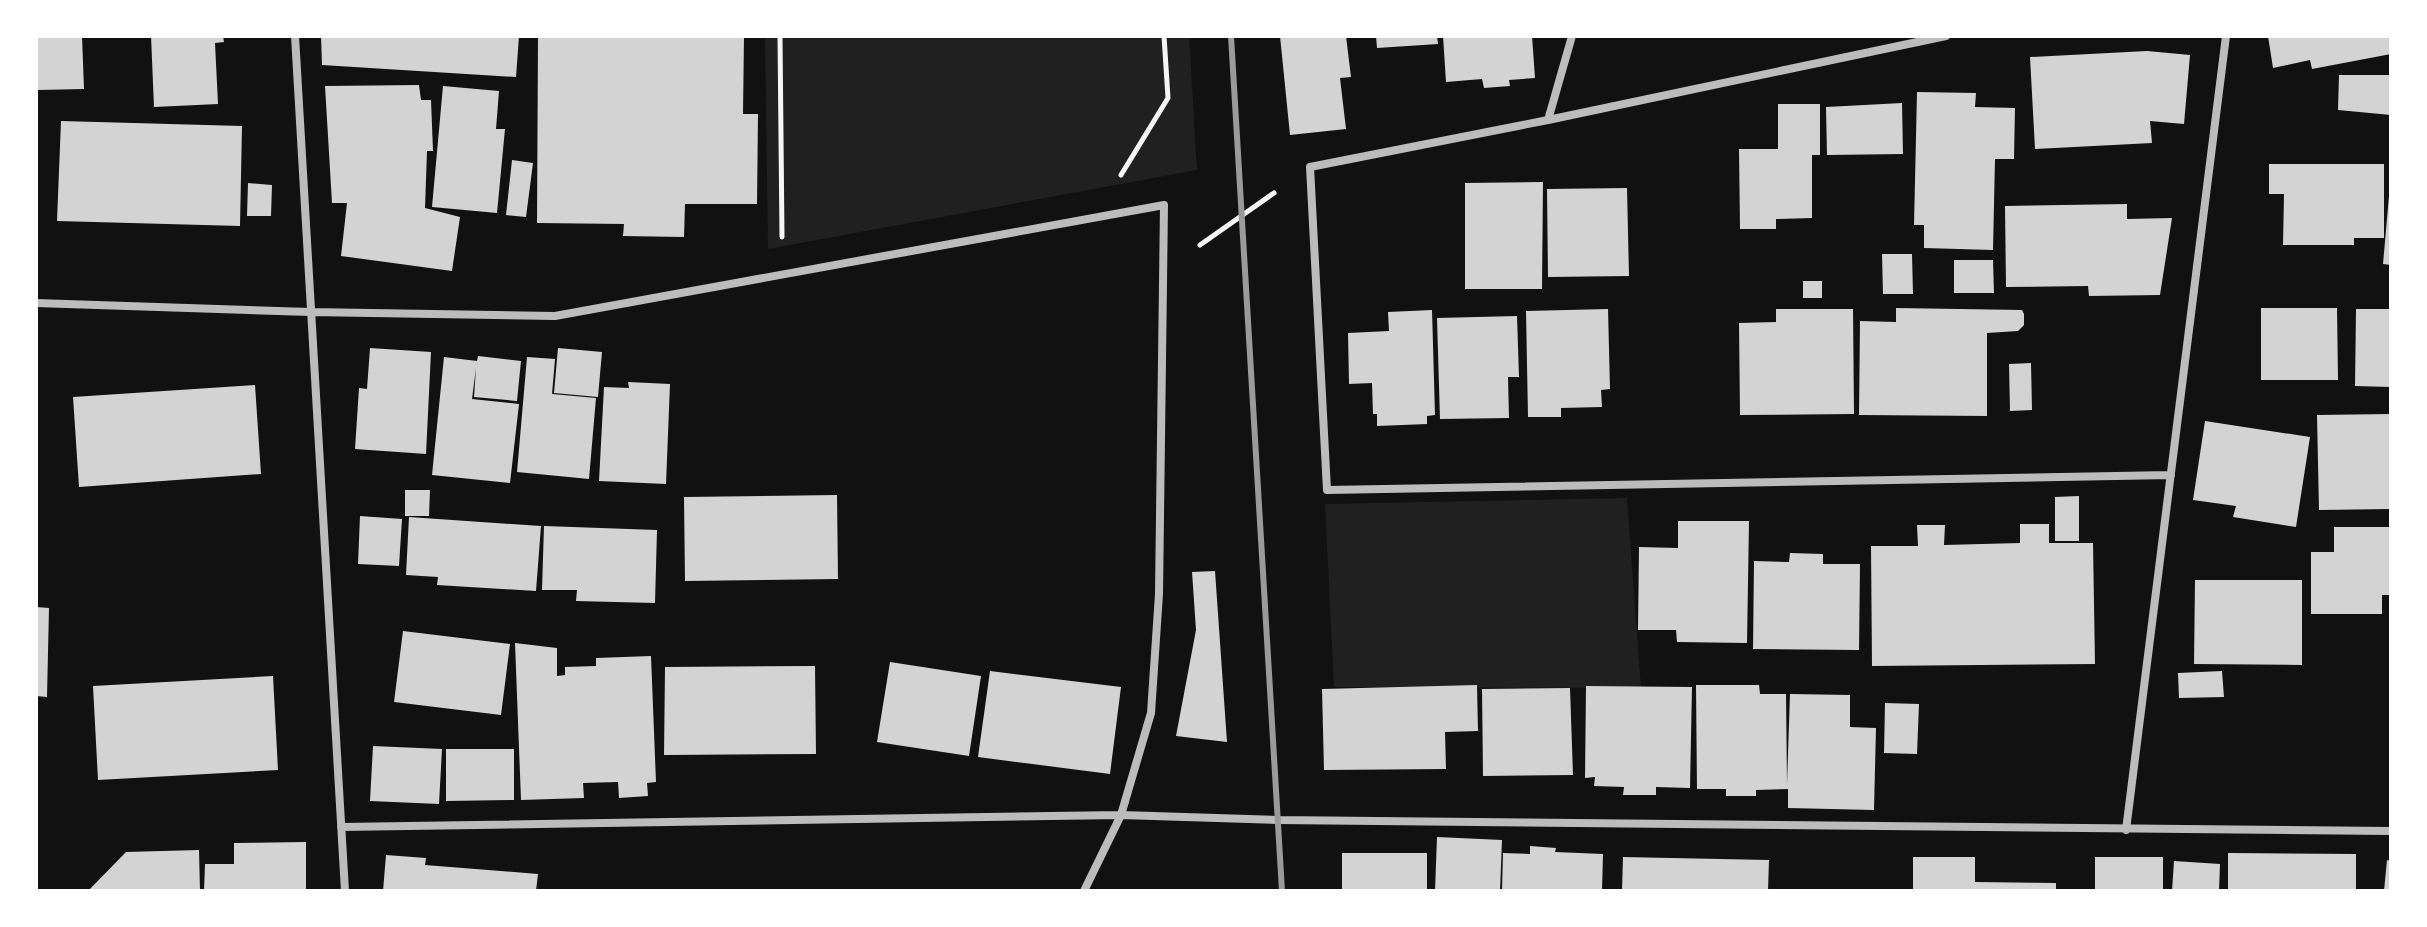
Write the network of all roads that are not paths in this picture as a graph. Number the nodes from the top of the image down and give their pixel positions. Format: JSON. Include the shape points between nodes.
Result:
{"nodes":[{"id":1,"x":295,"y":36,"type":"edge"},
{"id":2,"x":1572,"y":36,"type":"edge"},
{"id":3,"x":1946,"y":36,"type":"edge"},
{"id":4,"x":2226,"y":36,"type":"edge"},
{"id":5,"x":1548,"y":120,"type":"junction"},
{"id":6,"x":36,"y":303,"type":"edge"},
{"id":7,"x":310,"y":312,"type":"junction"},
{"id":8,"x":2171,"y":475,"type":"junction"},
{"id":9,"x":1121,"y":815,"type":"junction"},
{"id":10,"x":341,"y":827,"type":"junction"},
{"id":11,"x":2126,"y":830,"type":"junction"},
{"id":12,"x":2391,"y":831,"type":"edge"},
{"id":13,"x":345,"y":891,"type":"edge"},
{"id":14,"x":1084,"y":891,"type":"edge"}],
"edges":[{"from":1,"to":7,"type":"street"},
{"from":2,"to":5,"type":"street"},
{"from":3,"to":5,"type":"street"},
{"from":4,"to":8,"type":"street"},
{"from":5,"to":8,"type":"street","via":[[1310,167],[1327,490]]},
{"from":6,"to":7,"type":"street"},
{"from":7,"to":9,"type":"street","via":[[555,316],[1164,205],[1159,594],[1151,713]]},
{"from":7,"to":10,"type":"street"},
{"from":8,"to":11,"type":"street"},
{"from":9,"to":10,"type":"street"},
{"from":9,"to":11,"type":"street"},
{"from":9,"to":14,"type":"street"},
{"from":10,"to":13,"type":"street"},
{"from":11,"to":12,"type":"street"}]}
